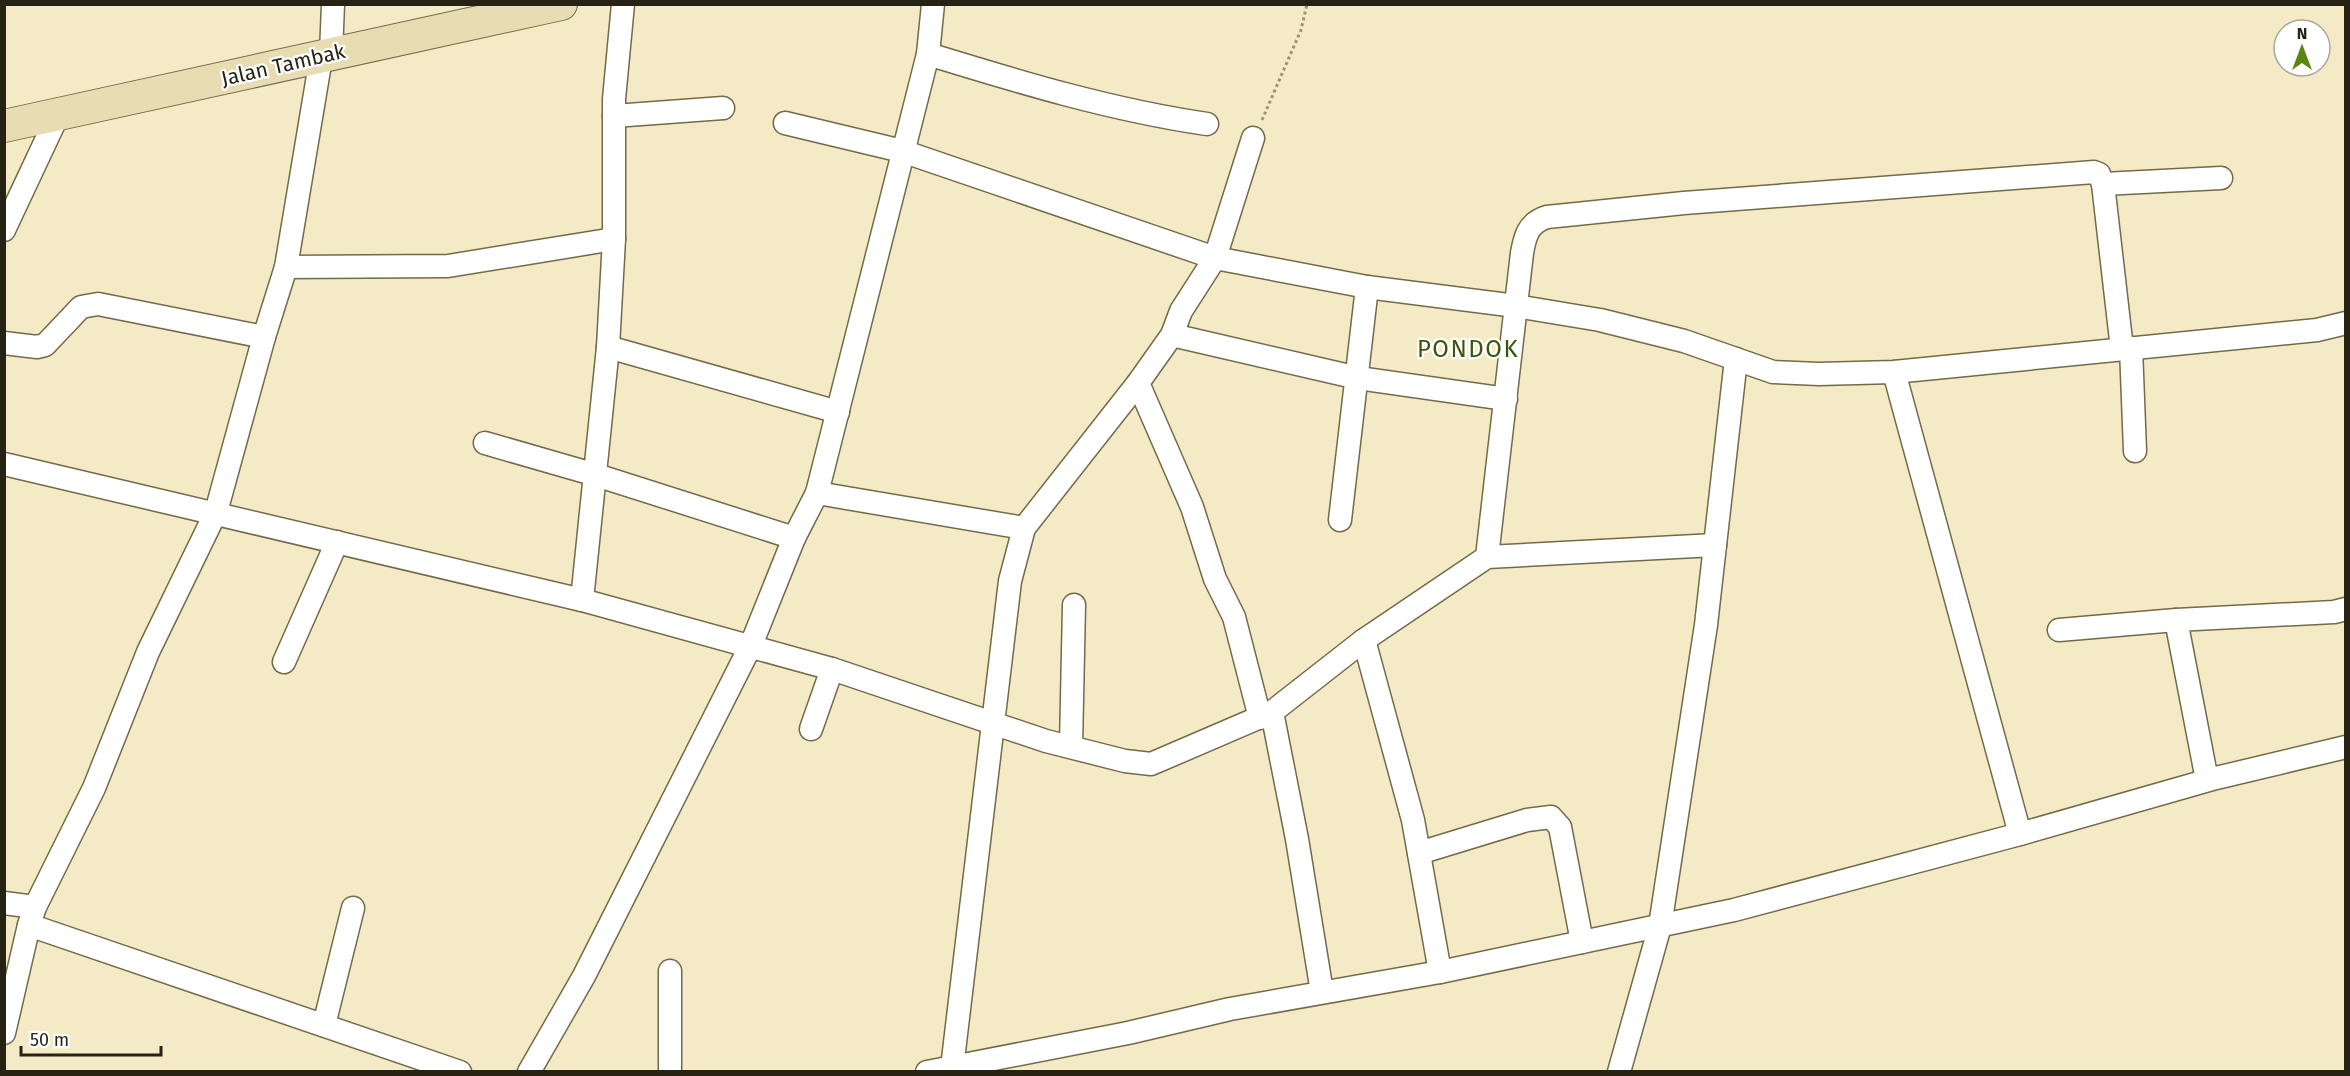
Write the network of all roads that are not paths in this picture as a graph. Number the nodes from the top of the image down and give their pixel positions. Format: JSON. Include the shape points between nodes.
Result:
{"nodes":[{"id":1,"x":333,"y":4,"type":"edge"},
{"id":2,"x":561,"y":4,"type":"edge"},
{"id":3,"x":623,"y":4,"type":"edge"},
{"id":4,"x":933,"y":4,"type":"edge"},
{"id":5,"x":928,"y":54,"type":"junction"},
{"id":6,"x":326,"y":56,"type":"junction"},
{"id":7,"x":723,"y":108,"type":"dead end"},
{"id":8,"x":58,"y":115,"type":"junction"},
{"id":9,"x":614,"y":116,"type":"junction"},
{"id":10,"x":785,"y":123,"type":"dead end"},
{"id":11,"x":1207,"y":124,"type":"dead end"},
{"id":12,"x":4,"y":126,"type":"edge"},
{"id":13,"x":1253,"y":138,"type":"road end"},
{"id":14,"x":902,"y":151,"type":"junction"},
{"id":15,"x":2221,"y":178,"type":"dead end"},
{"id":16,"x":2103,"y":184,"type":"junction"},
{"id":17,"x":4,"y":230,"type":"edge"},
{"id":18,"x":614,"y":239,"type":"junction"},
{"id":19,"x":1215,"y":258,"type":"junction"},
{"id":20,"x":286,"y":267,"type":"junction"},
{"id":21,"x":1367,"y":287,"type":"junction"},
{"id":22,"x":1516,"y":306,"type":"junction"},
{"id":23,"x":2346,"y":323,"type":"edge"},
{"id":24,"x":1172,"y":335,"type":"junction"},
{"id":25,"x":264,"y":338,"type":"junction"},
{"id":26,"x":4,"y":343,"type":"edge"},
{"id":27,"x":608,"y":347,"type":"junction"},
{"id":28,"x":2127,"y":349,"type":"junction"},
{"id":29,"x":1736,"y":360,"type":"junction"},
{"id":30,"x":1894,"y":372,"type":"junction"},
{"id":31,"x":1358,"y":378,"type":"junction"},
{"id":32,"x":1138,"y":383,"type":"junction"},
{"id":33,"x":1506,"y":399,"type":"junction"},
{"id":34,"x":838,"y":412,"type":"junction"},
{"id":35,"x":485,"y":443,"type":"dead end"},
{"id":36,"x":2135,"y":451,"type":"dead end"},
{"id":37,"x":4,"y":464,"type":"edge"},
{"id":38,"x":596,"y":475,"type":"junction"},
{"id":39,"x":817,"y":493,"type":"junction"},
{"id":40,"x":216,"y":512,"type":"junction"},
{"id":41,"x":1340,"y":520,"type":"dead end"},
{"id":42,"x":1024,"y":528,"type":"junction"},
{"id":43,"x":794,"y":538,"type":"junction"},
{"id":44,"x":337,"y":542,"type":"junction"},
{"id":45,"x":1715,"y":545,"type":"junction"},
{"id":46,"x":1487,"y":557,"type":"junction"},
{"id":47,"x":582,"y":600,"type":"junction"},
{"id":48,"x":1074,"y":605,"type":"dead end"},
{"id":49,"x":2346,"y":609,"type":"edge"},
{"id":50,"x":2176,"y":620,"type":"junction"},
{"id":51,"x":2059,"y":630,"type":"dead end"},
{"id":52,"x":751,"y":645,"type":"junction"},
{"id":53,"x":1366,"y":649,"type":"junction"},
{"id":54,"x":284,"y":662,"type":"dead end"},
{"id":55,"x":832,"y":669,"type":"junction"},
{"id":56,"x":1271,"y":721,"type":"junction"},
{"id":57,"x":993,"y":724,"type":"junction"},
{"id":58,"x":811,"y":729,"type":"dead end"},
{"id":59,"x":1071,"y":746,"type":"junction"},
{"id":60,"x":2346,"y":747,"type":"edge"},
{"id":61,"x":2207,"y":780,"type":"junction"},
{"id":62,"x":2020,"y":834,"type":"junction"},
{"id":63,"x":1419,"y":853,"type":"junction"},
{"id":64,"x":4,"y":903,"type":"edge"},
{"id":65,"x":353,"y":908,"type":"dead end"},
{"id":66,"x":32,"y":916,"type":"junction"},
{"id":67,"x":1660,"y":926,"type":"junction"},
{"id":68,"x":1582,"y":942,"type":"junction"},
{"id":69,"x":670,"y":972,"type":"dead end"},
{"id":70,"x":1440,"y":972,"type":"junction"},
{"id":71,"x":1322,"y":992,"type":"junction"},
{"id":72,"x":324,"y":1025,"type":"junction"},
{"id":73,"x":4,"y":1032,"type":"edge"},
{"id":74,"x":952,"y":1068,"type":"junction"},
{"id":75,"x":460,"y":1071,"type":"edge"},
{"id":76,"x":529,"y":1071,"type":"edge"},
{"id":77,"x":670,"y":1071,"type":"edge"},
{"id":78,"x":927,"y":1071,"type":"edge"},
{"id":79,"x":1619,"y":1071,"type":"edge"}],
"edges":[{"from":1,"to":6,"type":"street"},
{"from":2,"to":6,"type":"street","name":"Jalan Tambak"},
{"from":3,"to":9,"type":"street"},
{"from":4,"to":5,"type":"street"},
{"from":5,"to":11,"type":"street","via":[[1142,114]]},
{"from":5,"to":14,"type":"street"},
{"from":6,"to":8,"type":"street","name":"Jalan Tambak"},
{"from":6,"to":20,"type":"street"},
{"from":7,"to":9,"type":"street"},
{"from":8,"to":12,"type":"street","name":"Jalan Tambak"},
{"from":8,"to":17,"type":"street"},
{"from":9,"to":18,"type":"street"},
{"from":10,"to":14,"type":"street"},
{"from":13,"to":19,"type":"street"},
{"from":14,"to":19,"type":"street"},
{"from":14,"to":34,"type":"street"},
{"from":15,"to":16,"type":"street"},
{"from":16,"to":22,"type":"street","via":[[2097,173],[2082,171],[1547,217],[1532,225],[1524,239]]},
{"from":16,"to":28,"type":"street"},
{"from":18,"to":20,"type":"street","via":[[448,266]]},
{"from":18,"to":27,"type":"street"},
{"from":19,"to":21,"type":"street"},
{"from":19,"to":24,"type":"street","via":[[1181,311]]},
{"from":20,"to":25,"type":"street"},
{"from":21,"to":22,"type":"street"},
{"from":21,"to":31,"type":"street"},
{"from":22,"to":29,"type":"street","via":[[1642,330]]},
{"from":22,"to":33,"type":"street"},
{"from":23,"to":28,"type":"street","via":[[2318,330]]},
{"from":24,"to":31,"type":"street"},
{"from":24,"to":32,"type":"street"},
{"from":25,"to":26,"type":"street","via":[[99,304],[81,307],[45,345]]},
{"from":25,"to":40,"type":"street"},
{"from":27,"to":34,"type":"street"},
{"from":27,"to":38,"type":"street"},
{"from":28,"to":30,"type":"street"},
{"from":28,"to":36,"type":"street"},
{"from":29,"to":30,"type":"street","via":[[1773,372]]},
{"from":29,"to":45,"type":"street"},
{"from":30,"to":62,"type":"street"},
{"from":31,"to":33,"type":"street"},
{"from":31,"to":41,"type":"street"},
{"from":32,"to":42,"type":"street"},
{"from":32,"to":56,"type":"street","via":[[1192,507],[1215,579],[1234,617]]},
{"from":33,"to":46,"type":"street"},
{"from":34,"to":39,"type":"street"},
{"from":35,"to":38,"type":"street"},
{"from":37,"to":40,"type":"street"},
{"from":38,"to":43,"type":"street"},
{"from":38,"to":47,"type":"street"},
{"from":39,"to":42,"type":"street"},
{"from":39,"to":43,"type":"street"},
{"from":40,"to":44,"type":"street"},
{"from":40,"to":66,"type":"street","via":[[148,652],[94,788]]},
{"from":42,"to":57,"type":"street","via":[[1010,581]]},
{"from":43,"to":52,"type":"street"},
{"from":44,"to":47,"type":"street"},
{"from":44,"to":54,"type":"street"},
{"from":45,"to":46,"type":"street"},
{"from":45,"to":67,"type":"street"},
{"from":46,"to":53,"type":"street"},
{"from":47,"to":52,"type":"street"},
{"from":48,"to":59,"type":"street"},
{"from":49,"to":50,"type":"street"},
{"from":50,"to":51,"type":"street"},
{"from":50,"to":61,"type":"street"},
{"from":52,"to":55,"type":"street"},
{"from":52,"to":76,"type":"street","via":[[584,975]]},
{"from":53,"to":56,"type":"street"},
{"from":53,"to":63,"type":"street"},
{"from":55,"to":57,"type":"street"},
{"from":55,"to":58,"type":"street"},
{"from":56,"to":59,"type":"street","via":[[1151,764]]},
{"from":56,"to":71,"type":"street"},
{"from":57,"to":59,"type":"street"},
{"from":57,"to":74,"type":"street"},
{"from":60,"to":61,"type":"street"},
{"from":61,"to":62,"type":"street"},
{"from":62,"to":67,"type":"street"},
{"from":63,"to":68,"type":"street","via":[[1527,820],[1551,817],[1560,827]]},
{"from":63,"to":70,"type":"street"},
{"from":64,"to":66,"type":"street"},
{"from":65,"to":72,"type":"street"},
{"from":66,"to":72,"type":"street"},
{"from":66,"to":73,"type":"street"},
{"from":67,"to":68,"type":"street"},
{"from":67,"to":79,"type":"street"},
{"from":68,"to":70,"type":"street"},
{"from":69,"to":77,"type":"street"},
{"from":70,"to":71,"type":"street"},
{"from":71,"to":74,"type":"street"},
{"from":72,"to":75,"type":"street"},
{"from":74,"to":78,"type":"street"}]}
